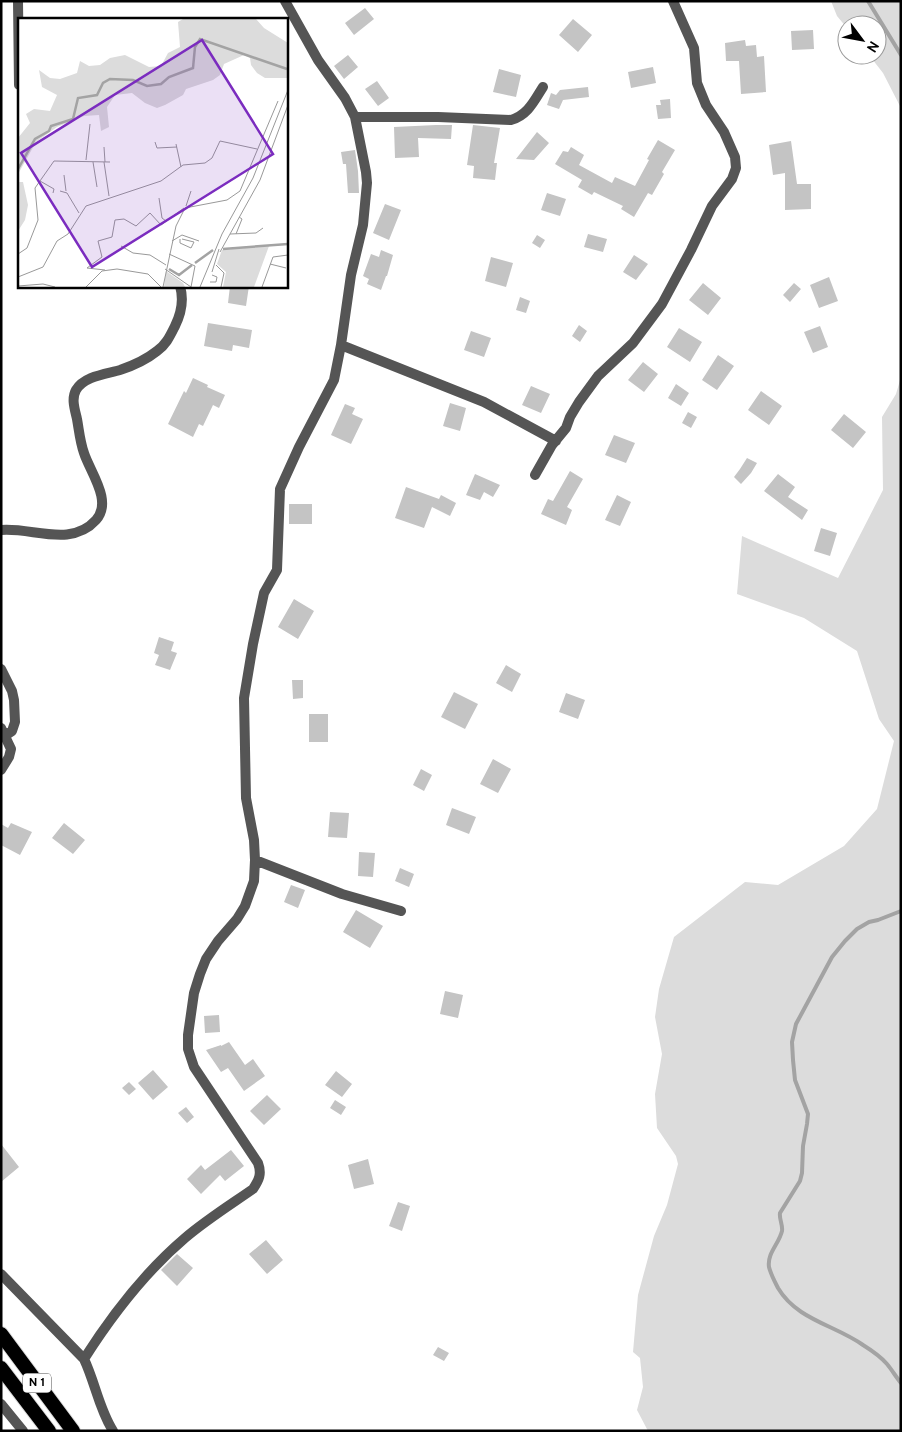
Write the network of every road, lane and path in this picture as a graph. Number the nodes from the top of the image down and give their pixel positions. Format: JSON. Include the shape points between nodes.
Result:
{"nodes":[{"id":1,"x":18,"y":1,"type":"edge"},
{"id":2,"x":285,"y":1,"type":"edge"},
{"id":3,"x":673,"y":1,"type":"edge"},
{"id":4,"x":18,"y":18,"type":"edge"},
{"id":5,"x":543,"y":87,"type":"dead end"},
{"id":6,"x":355,"y":117,"type":"junction"},
{"id":7,"x":180,"y":288,"type":"edge"},
{"id":8,"x":341,"y":345,"type":"junction"},
{"id":9,"x":556,"y":441,"type":"junction"},
{"id":10,"x":536,"y":475,"type":"dead end"},
{"id":11,"x":1,"y":530,"type":"edge"},
{"id":12,"x":1,"y":669,"type":"edge"},
{"id":13,"x":4,"y":732,"type":"edge"},
{"id":14,"x":1,"y":770,"type":"edge"},
{"id":15,"x":255,"y":860,"type":"junction"},
{"id":16,"x":401,"y":911,"type":"dead end"},
{"id":17,"x":1,"y":1274,"type":"edge"},
{"id":18,"x":1,"y":1334,"type":"edge"},
{"id":19,"x":84,"y":1359,"type":"junction"},
{"id":20,"x":1,"y":1368,"type":"edge"},
{"id":21,"x":1,"y":1404,"type":"edge"},
{"id":22,"x":22,"y":1431,"type":"edge"},
{"id":23,"x":49,"y":1431,"type":"edge"},
{"id":24,"x":73,"y":1431,"type":"edge"},
{"id":25,"x":113,"y":1431,"type":"edge"}],
"edges":[{"from":1,"to":4,"type":"street"},
{"from":2,"to":6,"type":"street"},
{"from":3,"to":9,"type":"street","via":[[694,48],[697,83],[706,105],[724,132],[735,157],[736,168],[712,206],[662,304],[633,343],[598,376]]},
{"from":5,"to":6,"type":"street","via":[[527,110],[511,120]]},
{"from":6,"to":8,"type":"street","via":[[367,183],[363,225],[351,275]]},
{"from":7,"to":11,"type":"street","via":[[179,318],[157,352],[122,369],[81,383],[76,391],[73,400],[80,439],[102,503],[97,518],[81,530],[68,534]]},
{"from":8,"to":9,"type":"street","via":[[484,402]]},
{"from":8,"to":15,"type":"street","via":[[334,380],[280,489],[277,570],[264,593],[253,644],[244,698],[246,798]]},
{"from":9,"to":10,"type":"street"},
{"from":12,"to":13,"type":"street","via":[[14,700],[15,722],[12,731]]},
{"from":13,"to":14,"type":"street","via":[[11,749]]},
{"from":15,"to":16,"type":"street","via":[[342,894]]},
{"from":15,"to":19,"type":"street","via":[[254,881],[245,906],[206,959],[200,974],[190,1014],[188,1049],[200,1078],[258,1163],[260,1177],[253,1189],[185,1238],[160,1262],[118,1309]]},
{"from":17,"to":19,"type":"street"},
{"from":18,"to":24,"type":"highway","number":"N 1"},
{"from":19,"to":25,"type":"street"},
{"from":20,"to":23,"type":"highway","number":"N 1"},
{"from":21,"to":22,"type":"street"}]}
